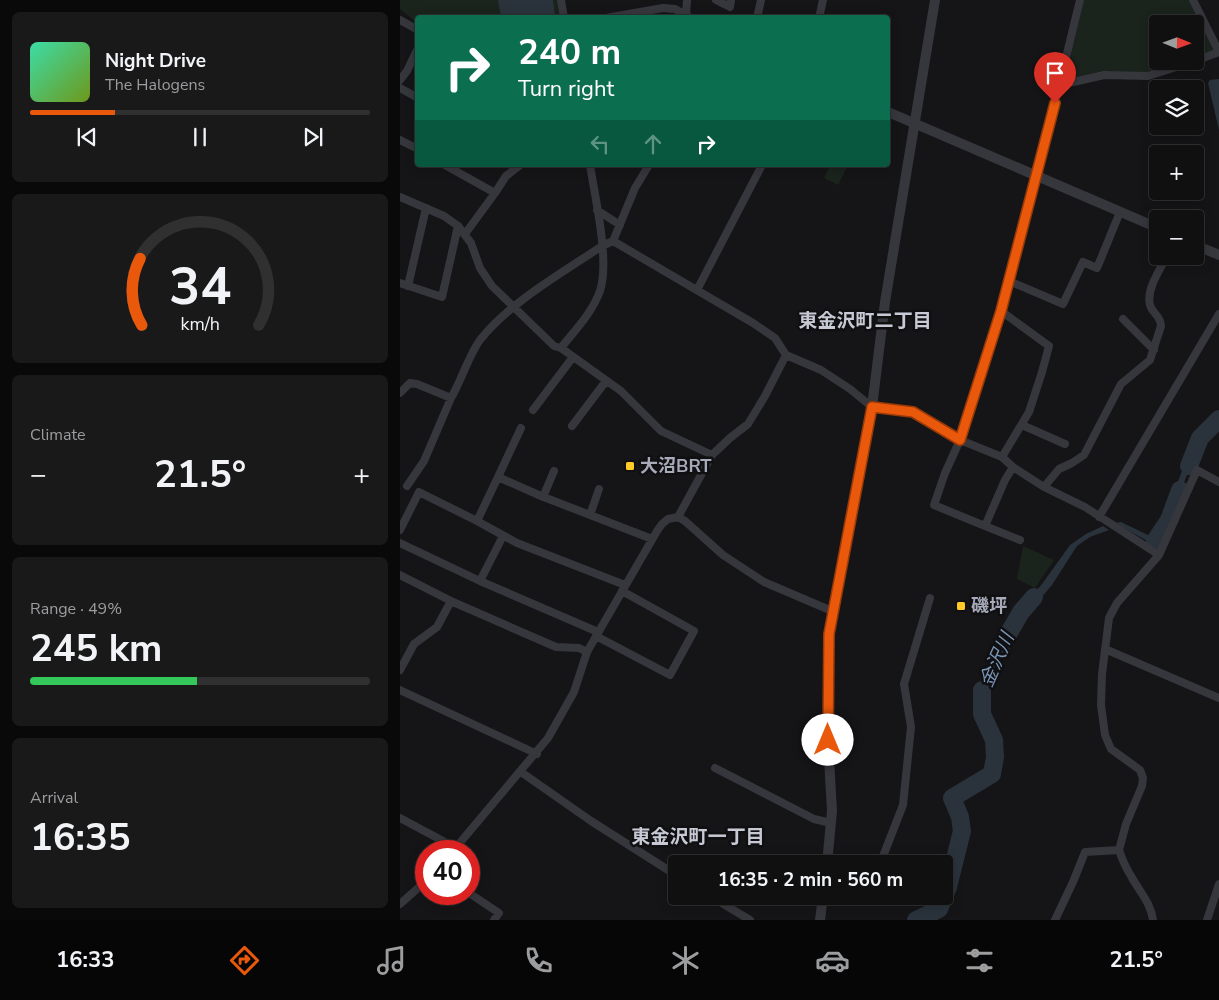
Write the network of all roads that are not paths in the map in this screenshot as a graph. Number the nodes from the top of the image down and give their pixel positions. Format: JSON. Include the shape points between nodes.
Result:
{"nodes":[{"id":1,"x":561,"y":0,"type":"edge"},
{"id":2,"x":687,"y":0,"type":"edge"},
{"id":3,"x":716,"y":0,"type":"edge"},
{"id":4,"x":731,"y":0,"type":"edge"},
{"id":5,"x":761,"y":0,"type":"edge"},
{"id":6,"x":823,"y":0,"type":"edge"},
{"id":7,"x":935,"y":0,"type":"edge"},
{"id":8,"x":1080,"y":0,"type":"edge"},
{"id":9,"x":1195,"y":2,"type":"edge"},
{"id":10,"x":564,"y":15,"type":"edge"},
{"id":11,"x":623,"y":15,"type":"edge"},
{"id":12,"x":684,"y":15,"type":"edge"},
{"id":13,"x":686,"y":15,"type":"edge"},
{"id":14,"x":758,"y":15,"type":"edge"},
{"id":15,"x":820,"y":15,"type":"edge"},
{"id":16,"x":400,"y":20,"type":"edge"},
{"id":17,"x":415,"y":28,"type":"edge"},
{"id":18,"x":1219,"y":52,"type":"edge"},
{"id":19,"x":415,"y":54,"type":"edge"},
{"id":20,"x":1204,"y":58,"type":"edge"},
{"id":21,"x":1167,"y":70,"type":"edge"},
{"id":22,"x":400,"y":80,"type":"edge"},
{"id":23,"x":1060,"y":85,"type":"junction"},
{"id":24,"x":400,"y":88,"type":"edge"},
{"id":25,"x":415,"y":96,"type":"edge"},
{"id":26,"x":890,"y":113,"type":"edge"},
{"id":27,"x":915,"y":124,"type":"junction"},
{"id":28,"x":400,"y":140,"type":"edge"},
{"id":29,"x":415,"y":148,"type":"edge"},
{"id":30,"x":449,"y":167,"type":"edge"},
{"id":31,"x":517,"y":167,"type":"edge"},
{"id":32,"x":590,"y":167,"type":"edge"},
{"id":33,"x":648,"y":167,"type":"edge"},
{"id":34,"x":761,"y":167,"type":"edge"},
{"id":35,"x":1037,"y":177,"type":"junction"},
{"id":36,"x":495,"y":193,"type":"junction"},
{"id":37,"x":400,"y":197,"type":"edge"},
{"id":38,"x":426,"y":208,"type":"junction"},
{"id":39,"x":597,"y":210,"type":"junction"},
{"id":40,"x":1120,"y":212,"type":"junction"},
{"id":41,"x":1149,"y":224,"type":"edge"},
{"id":42,"x":620,"y":225,"type":"junction"},
{"id":43,"x":458,"y":226,"type":"junction"},
{"id":44,"x":465,"y":234,"type":"junction"},
{"id":45,"x":613,"y":241,"type":"junction"},
{"id":46,"x":602,"y":246,"type":"junction"},
{"id":47,"x":1204,"y":248,"type":"edge"},
{"id":48,"x":1219,"y":255,"type":"edge"},
{"id":49,"x":1162,"y":265,"type":"edge"},
{"id":50,"x":1009,"y":282,"type":"junction"},
{"id":51,"x":404,"y":284,"type":"edge"},
{"id":52,"x":697,"y":290,"type":"junction"},
{"id":53,"x":513,"y":307,"type":"junction"},
{"id":54,"x":1001,"y":311,"type":"junction"},
{"id":55,"x":1219,"y":314,"type":"edge"},
{"id":56,"x":1123,"y":319,"type":"dead end"},
{"id":57,"x":561,"y":348,"type":"junction"},
{"id":58,"x":1154,"y":350,"type":"junction"},
{"id":59,"x":786,"y":355,"type":"junction"},
{"id":60,"x":573,"y":357,"type":"junction"},
{"id":61,"x":606,"y":380,"type":"junction"},
{"id":62,"x":400,"y":393,"type":"edge"},
{"id":63,"x":451,"y":398,"type":"junction"},
{"id":64,"x":872,"y":407,"type":"junction"},
{"id":65,"x":533,"y":410,"type":"dead end"},
{"id":66,"x":1022,"y":425,"type":"junction"},
{"id":67,"x":572,"y":426,"type":"dead end"},
{"id":68,"x":521,"y":428,"type":"dead end"},
{"id":69,"x":960,"y":440,"type":"junction"},
{"id":70,"x":1065,"y":444,"type":"dead end"},
{"id":71,"x":712,"y":455,"type":"junction"},
{"id":72,"x":1002,"y":457,"type":"junction"},
{"id":73,"x":1013,"y":467,"type":"junction"},
{"id":74,"x":554,"y":471,"type":"dead end"},
{"id":75,"x":498,"y":476,"type":"junction"},
{"id":76,"x":1219,"y":482,"type":"edge"},
{"id":77,"x":403,"y":487,"type":"edge"},
{"id":78,"x":1044,"y":487,"type":"junction"},
{"id":79,"x":599,"y":489,"type":"dead end"},
{"id":80,"x":419,"y":492,"type":"junction"},
{"id":81,"x":543,"y":497,"type":"junction"},
{"id":82,"x":590,"y":515,"type":"junction"},
{"id":83,"x":1098,"y":516,"type":"junction"},
{"id":84,"x":678,"y":517,"type":"junction"},
{"id":85,"x":477,"y":521,"type":"junction"},
{"id":86,"x":985,"y":526,"type":"junction"},
{"id":87,"x":400,"y":530,"type":"edge"},
{"id":88,"x":504,"y":536,"type":"junction"},
{"id":89,"x":652,"y":540,"type":"junction"},
{"id":90,"x":1020,"y":540,"type":"dead end"},
{"id":91,"x":400,"y":543,"type":"edge"},
{"id":92,"x":1158,"y":555,"type":"junction"},
{"id":93,"x":400,"y":575,"type":"edge"},
{"id":94,"x":480,"y":582,"type":"junction"},
{"id":95,"x":624,"y":588,"type":"junction"},
{"id":96,"x":930,"y":598,"type":"dead end"},
{"id":97,"x":451,"y":601,"type":"junction"},
{"id":98,"x":832,"y":611,"type":"junction"},
{"id":99,"x":597,"y":634,"type":"junction"},
{"id":100,"x":1105,"y":649,"type":"junction"},
{"id":101,"x":587,"y":652,"type":"junction"},
{"id":102,"x":400,"y":670,"type":"edge"},
{"id":103,"x":400,"y":690,"type":"edge"},
{"id":104,"x":1219,"y":698,"type":"edge"},
{"id":105,"x":537,"y":754,"type":"junction"},
{"id":106,"x":715,"y":768,"type":"dead end"},
{"id":107,"x":521,"y":772,"type":"junction"},
{"id":108,"x":400,"y":818,"type":"edge"},
{"id":109,"x":831,"y":823,"type":"junction"},
{"id":110,"x":438,"y":840,"type":"edge"},
{"id":111,"x":462,"y":840,"type":"edge"},
{"id":112,"x":1118,"y":850,"type":"junction"},
{"id":113,"x":828,"y":855,"type":"edge"},
{"id":114,"x":883,"y":855,"type":"edge"},
{"id":115,"x":668,"y":870,"type":"edge"},
{"id":116,"x":1219,"y":884,"type":"edge"},
{"id":117,"x":415,"y":890,"type":"edge"},
{"id":118,"x":480,"y":900,"type":"edge"},
{"id":119,"x":400,"y":904,"type":"edge"},
{"id":120,"x":725,"y":905,"type":"edge"},
{"id":121,"x":822,"y":905,"type":"edge"},
{"id":122,"x":494,"y":920,"type":"edge"},
{"id":123,"x":750,"y":920,"type":"edge"},
{"id":124,"x":820,"y":920,"type":"edge"},
{"id":125,"x":1055,"y":920,"type":"edge"},
{"id":126,"x":1153,"y":920,"type":"edge"},
{"id":127,"x":1207,"y":920,"type":"edge"}],
"edges":[{"from":1,"to":10,"type":"street"},
{"from":2,"to":13,"type":"street"},
{"from":3,"to":4,"type":"street","via":[[730,7]]},
{"from":5,"to":14,"type":"street"},
{"from":6,"to":15,"type":"street"},
{"from":7,"to":27,"type":"street"},
{"from":8,"to":23,"type":"street"},
{"from":9,"to":18,"type":"street"},
{"from":11,"to":12,"type":"street","via":[[663,8]]},
{"from":16,"to":17,"type":"street"},
{"from":18,"to":20,"type":"street"},
{"from":19,"to":22,"type":"street"},
{"from":21,"to":23,"type":"street","via":[[1148,76],[1104,75]]},
{"from":23,"to":35,"type":"street"},
{"from":24,"to":25,"type":"street"},
{"from":26,"to":27,"type":"street"},
{"from":27,"to":35,"type":"street"},
{"from":27,"to":64,"type":"street","via":[[885,302]]},
{"from":28,"to":29,"type":"street"},
{"from":30,"to":36,"type":"street"},
{"from":31,"to":36,"type":"street","via":[[506,176]]},
{"from":32,"to":39,"type":"street"},
{"from":33,"to":42,"type":"street"},
{"from":34,"to":52,"type":"street"},
{"from":35,"to":40,"type":"street"},
{"from":35,"to":50,"type":"street"},
{"from":36,"to":44,"type":"street"},
{"from":37,"to":38,"type":"street"},
{"from":38,"to":43,"type":"street"},
{"from":38,"to":51,"type":"street"},
{"from":39,"to":42,"type":"street"},
{"from":39,"to":46,"type":"street"},
{"from":40,"to":41,"type":"street"},
{"from":40,"to":50,"type":"street","via":[[1097,268],[1083,262],[1063,304]]},
{"from":42,"to":45,"type":"street"},
{"from":43,"to":44,"type":"street"},
{"from":43,"to":51,"type":"street","via":[[442,297]]},
{"from":44,"to":53,"type":"street","via":[[480,268]]},
{"from":45,"to":46,"type":"street"},
{"from":45,"to":52,"type":"street"},
{"from":46,"to":53,"type":"street"},
{"from":46,"to":57,"type":"street","via":[[604,271],[600,291],[587,315]]},
{"from":47,"to":48,"type":"street"},
{"from":49,"to":58,"type":"street","via":[[1150,290],[1150,306],[1161,320]]},
{"from":50,"to":54,"type":"street"},
{"from":52,"to":59,"type":"street","via":[[774,338]]},
{"from":53,"to":57,"type":"street","via":[[554,346]]},
{"from":53,"to":63,"type":"street","via":[[479,342]]},
{"from":54,"to":66,"type":"street","via":[[1049,346]]},
{"from":54,"to":69,"type":"street"},
{"from":55,"to":83,"type":"street"},
{"from":56,"to":58,"type":"street"},
{"from":57,"to":60,"type":"street"},
{"from":58,"to":78,"type":"street","via":[[1150,360],[1121,384],[1084,455],[1059,468]]},
{"from":59,"to":64,"type":"street","via":[[821,370]]},
{"from":59,"to":71,"type":"street","via":[[748,424]]},
{"from":60,"to":61,"type":"street"},
{"from":60,"to":65,"type":"street"},
{"from":61,"to":67,"type":"street"},
{"from":61,"to":71,"type":"street","via":[[661,432]]},
{"from":62,"to":63,"type":"street","via":[[410,383]]},
{"from":63,"to":77,"type":"street","via":[[424,461]]},
{"from":64,"to":69,"type":"street","via":[[913,412]]},
{"from":64,"to":98,"type":"street"},
{"from":66,"to":70,"type":"street"},
{"from":66,"to":72,"type":"street"},
{"from":68,"to":75,"type":"street"},
{"from":69,"to":72,"type":"street"},
{"from":69,"to":86,"type":"street","via":[[934,505]]},
{"from":71,"to":84,"type":"street"},
{"from":72,"to":73,"type":"street"},
{"from":73,"to":78,"type":"street"},
{"from":73,"to":86,"type":"street"},
{"from":74,"to":81,"type":"street"},
{"from":75,"to":81,"type":"street"},
{"from":75,"to":85,"type":"street"},
{"from":76,"to":92,"type":"street","via":[[1198,470]]},
{"from":77,"to":80,"type":"street"},
{"from":78,"to":83,"type":"street"},
{"from":79,"to":82,"type":"street"},
{"from":80,"to":85,"type":"street"},
{"from":80,"to":87,"type":"street"},
{"from":81,"to":82,"type":"street"},
{"from":82,"to":89,"type":"street"},
{"from":83,"to":92,"type":"street"},
{"from":84,"to":89,"type":"street","via":[[668,518]]},
{"from":84,"to":98,"type":"street","via":[[724,555],[764,582]]},
{"from":85,"to":88,"type":"street"},
{"from":86,"to":90,"type":"street"},
{"from":88,"to":94,"type":"street"},
{"from":88,"to":95,"type":"street"},
{"from":89,"to":95,"type":"street"},
{"from":91,"to":94,"type":"street"},
{"from":92,"to":100,"type":"street","via":[[1117,603],[1109,618]]},
{"from":93,"to":97,"type":"street"},
{"from":94,"to":99,"type":"street"},
{"from":95,"to":99,"type":"street"},
{"from":95,"to":99,"type":"street","via":[[694,631],[670,675]]},
{"from":96,"to":114,"type":"street","via":[[904,684],[911,727],[903,804]]},
{"from":97,"to":101,"type":"street","via":[[556,647],[579,648]]},
{"from":97,"to":102,"type":"street","via":[[436,627],[414,644]]},
{"from":98,"to":109,"type":"street","via":[[828,731]]},
{"from":99,"to":101,"type":"street"},
{"from":100,"to":104,"type":"street"},
{"from":100,"to":112,"type":"street","via":[[1101,705],[1105,736],[1111,749],[1140,770],[1143,778]]},
{"from":101,"to":105,"type":"street","via":[[574,692]]},
{"from":103,"to":105,"type":"street"},
{"from":105,"to":107,"type":"street"},
{"from":106,"to":109,"type":"street","via":[[814,819]]},
{"from":107,"to":111,"type":"street"},
{"from":107,"to":115,"type":"street"},
{"from":108,"to":110,"type":"street"},
{"from":109,"to":113,"type":"street"},
{"from":112,"to":125,"type":"street","via":[[1085,852]]},
{"from":112,"to":126,"type":"street","via":[[1131,878],[1145,896]]},
{"from":116,"to":127,"type":"street"},
{"from":117,"to":119,"type":"street"},
{"from":118,"to":122,"type":"street","via":[[499,913]]},
{"from":120,"to":123,"type":"street"},
{"from":121,"to":124,"type":"street"}]}
